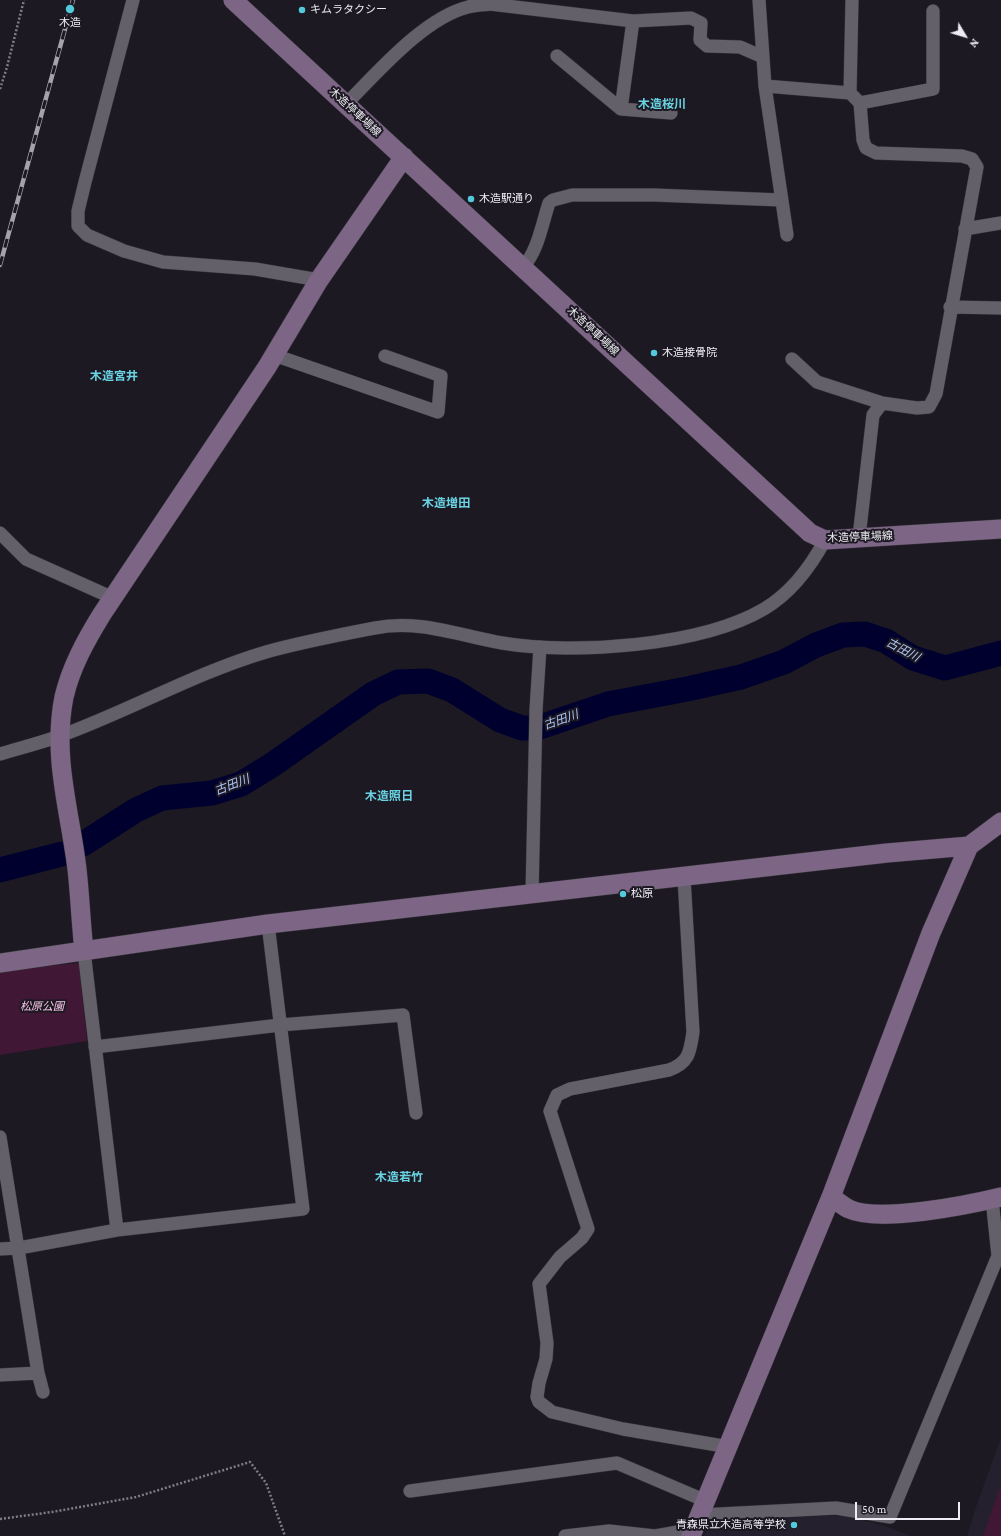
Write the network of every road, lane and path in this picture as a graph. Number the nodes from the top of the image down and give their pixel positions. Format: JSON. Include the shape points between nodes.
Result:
{"nodes":[{"id":1,"x":24,"y":0,"type":"edge"},
{"id":2,"x":134,"y":0,"type":"edge"},
{"id":3,"x":233,"y":0,"type":"edge"},
{"id":4,"x":759,"y":0,"type":"edge"},
{"id":5,"x":852,"y":0,"type":"edge"},
{"id":6,"x":932,"y":11,"type":"dead end"},
{"id":7,"x":633,"y":21,"type":"junction"},
{"id":8,"x":557,"y":56,"type":"dead end"},
{"id":9,"x":763,"y":56,"type":"junction"},
{"id":10,"x":765,"y":86,"type":"junction"},
{"id":11,"x":0,"y":88,"type":"edge"},
{"id":12,"x":850,"y":93,"type":"junction"},
{"id":13,"x":860,"y":103,"type":"junction"},
{"id":14,"x":346,"y":104,"type":"junction"},
{"id":15,"x":621,"y":110,"type":"junction"},
{"id":16,"x":671,"y":113,"type":"dead end"},
{"id":17,"x":404,"y":157,"type":"junction"},
{"id":18,"x":781,"y":200,"type":"junction"},
{"id":19,"x":1001,"y":223,"type":"edge"},
{"id":20,"x":965,"y":229,"type":"junction"},
{"id":21,"x":787,"y":235,"type":"dead end"},
{"id":22,"x":523,"y":267,"type":"junction"},
{"id":23,"x":319,"y":280,"type":"junction"},
{"id":24,"x":950,"y":307,"type":"junction"},
{"id":25,"x":1001,"y":308,"type":"edge"},
{"id":26,"x":274,"y":355,"type":"junction"},
{"id":27,"x":385,"y":356,"type":"dead end"},
{"id":28,"x":792,"y":359,"type":"dead end"},
{"id":29,"x":882,"y":404,"type":"junction"},
{"id":30,"x":1001,"y":529,"type":"edge"},
{"id":31,"x":0,"y":533,"type":"edge"},
{"id":32,"x":859,"y":538,"type":"junction"},
{"id":33,"x":825,"y":540,"type":"junction"},
{"id":34,"x":113,"y":598,"type":"junction"},
{"id":35,"x":540,"y":647,"type":"junction"},
{"id":36,"x":60,"y":736,"type":"junction"},
{"id":37,"x":0,"y":754,"type":"edge"},
{"id":38,"x":1001,"y":822,"type":"edge"},
{"id":39,"x":969,"y":846,"type":"junction"},
{"id":40,"x":684,"y":878,"type":"junction"},
{"id":41,"x":532,"y":895,"type":"junction"},
{"id":42,"x":268,"y":924,"type":"junction"},
{"id":43,"x":84,"y":951,"type":"junction"},
{"id":44,"x":0,"y":963,"type":"edge"},
{"id":45,"x":280,"y":1026,"type":"junction"},
{"id":46,"x":95,"y":1047,"type":"junction"},
{"id":47,"x":416,"y":1113,"type":"dead end"},
{"id":48,"x":0,"y":1141,"type":"edge"},
{"id":49,"x":4,"y":1184,"type":"edge"},
{"id":50,"x":831,"y":1197,"type":"junction"},
{"id":51,"x":997,"y":1198,"type":"edge"},
{"id":52,"x":117,"y":1230,"type":"junction"},
{"id":53,"x":19,"y":1248,"type":"junction"},
{"id":54,"x":0,"y":1249,"type":"edge"},
{"id":55,"x":38,"y":1373,"type":"junction"},
{"id":56,"x":0,"y":1375,"type":"edge"},
{"id":57,"x":43,"y":1392,"type":"dead end"},
{"id":58,"x":729,"y":1447,"type":"junction"},
{"id":59,"x":410,"y":1491,"type":"dead end"},
{"id":60,"x":0,"y":1519,"type":"edge"},
{"id":61,"x":698,"y":1520,"type":"edge"},
{"id":62,"x":285,"y":1536,"type":"edge"},
{"id":63,"x":565,"y":1536,"type":"edge"}],
"edges":[{"from":1,"to":11,"type":"path"},
{"from":2,"to":23,"type":"street","via":[[85,182],[78,211],[78,226],[87,235],[124,252],[163,262],[255,269]]},
{"from":3,"to":14,"type":"street","name":"木造停車場線"},
{"from":4,"to":9,"type":"street"},
{"from":5,"to":12,"type":"street"},
{"from":6,"to":13,"type":"street","via":[[933,89]]},
{"from":7,"to":9,"type":"street","via":[[691,18],[701,23],[700,40],[707,46],[740,47]]},
{"from":7,"to":14,"type":"street","via":[[490,4],[468,7],[436,22],[401,49]]},
{"from":7,"to":15,"type":"street"},
{"from":8,"to":15,"type":"street"},
{"from":9,"to":10,"type":"street"},
{"from":10,"to":12,"type":"street"},
{"from":10,"to":18,"type":"street"},
{"from":12,"to":13,"type":"street"},
{"from":13,"to":20,"type":"street","via":[[862,140],[866,148],[876,153],[962,156],[972,159],[977,167]]},
{"from":14,"to":17,"type":"street","name":"木造停車場線"},
{"from":15,"to":16,"type":"street"},
{"from":17,"to":22,"type":"street","name":"木造停車場線"},
{"from":17,"to":23,"type":"street"},
{"from":18,"to":21,"type":"street"},
{"from":18,"to":22,"type":"street","via":[[572,195],[553,200],[549,204],[535,247]]},
{"from":19,"to":20,"type":"street"},
{"from":20,"to":24,"type":"street"},
{"from":22,"to":33,"type":"street","name":"木造停車場線","via":[[810,533]]},
{"from":23,"to":26,"type":"street"},
{"from":24,"to":25,"type":"street"},
{"from":24,"to":29,"type":"street","via":[[936,394],[929,408]]},
{"from":26,"to":27,"type":"street","via":[[438,412],[441,376]]},
{"from":26,"to":34,"type":"street"},
{"from":28,"to":29,"type":"street","via":[[817,382]]},
{"from":29,"to":32,"type":"street","via":[[873,415]]},
{"from":30,"to":32,"type":"street","name":"木造停車場線"},
{"from":31,"to":34,"type":"street","via":[[26,559]]},
{"from":32,"to":33,"type":"street","name":"木造停車場線"},
{"from":33,"to":35,"type":"street","via":[[814,561],[785,593],[765,608],[736,622],[687,636],[638,644],[564,649]]},
{"from":34,"to":36,"type":"street","via":[[80,651],[64,696]]},
{"from":35,"to":36,"type":"street","via":[[504,643],[415,625],[379,627],[266,652]]},
{"from":35,"to":41,"type":"street"},
{"from":36,"to":37,"type":"street"},
{"from":36,"to":43,"type":"street","via":[[60,770],[77,869]]},
{"from":38,"to":39,"type":"street"},
{"from":39,"to":40,"type":"street","via":[[888,853]]},
{"from":39,"to":50,"type":"street","via":[[928,940]]},
{"from":40,"to":41,"type":"street"},
{"from":40,"to":58,"type":"street","via":[[693,1032],[690,1050],[680,1066],[669,1070],[570,1089],[557,1095],[550,1111],[588,1229],[582,1238],[560,1257],[539,1284],[547,1343],[538,1397],[539,1402],[552,1412]]},
{"from":41,"to":42,"type":"street"},
{"from":42,"to":43,"type":"street"},
{"from":42,"to":45,"type":"street"},
{"from":43,"to":44,"type":"street"},
{"from":43,"to":46,"type":"street"},
{"from":45,"to":46,"type":"street"},
{"from":45,"to":47,"type":"street","via":[[403,1015]]},
{"from":45,"to":52,"type":"street","via":[[303,1209]]},
{"from":46,"to":52,"type":"street"},
{"from":48,"to":49,"type":"street"},
{"from":49,"to":53,"type":"street"},
{"from":50,"to":51,"type":"street","via":[[850,1209],[872,1214],[946,1208]]},
{"from":50,"to":58,"type":"street"},
{"from":51,"to":61,"type":"street","via":[[998,1256],[890,1517],[836,1508]]},
{"from":52,"to":53,"type":"street"},
{"from":53,"to":54,"type":"street"},
{"from":53,"to":55,"type":"street"},
{"from":55,"to":56,"type":"street"},
{"from":55,"to":57,"type":"street"},
{"from":58,"to":61,"type":"street"},
{"from":59,"to":61,"type":"street","via":[[617,1463]]},
{"from":60,"to":62,"type":"path","via":[[136,1497],[250,1462],[266,1483]]},
{"from":61,"to":63,"type":"street","via":[[655,1536],[609,1531]]}]}
